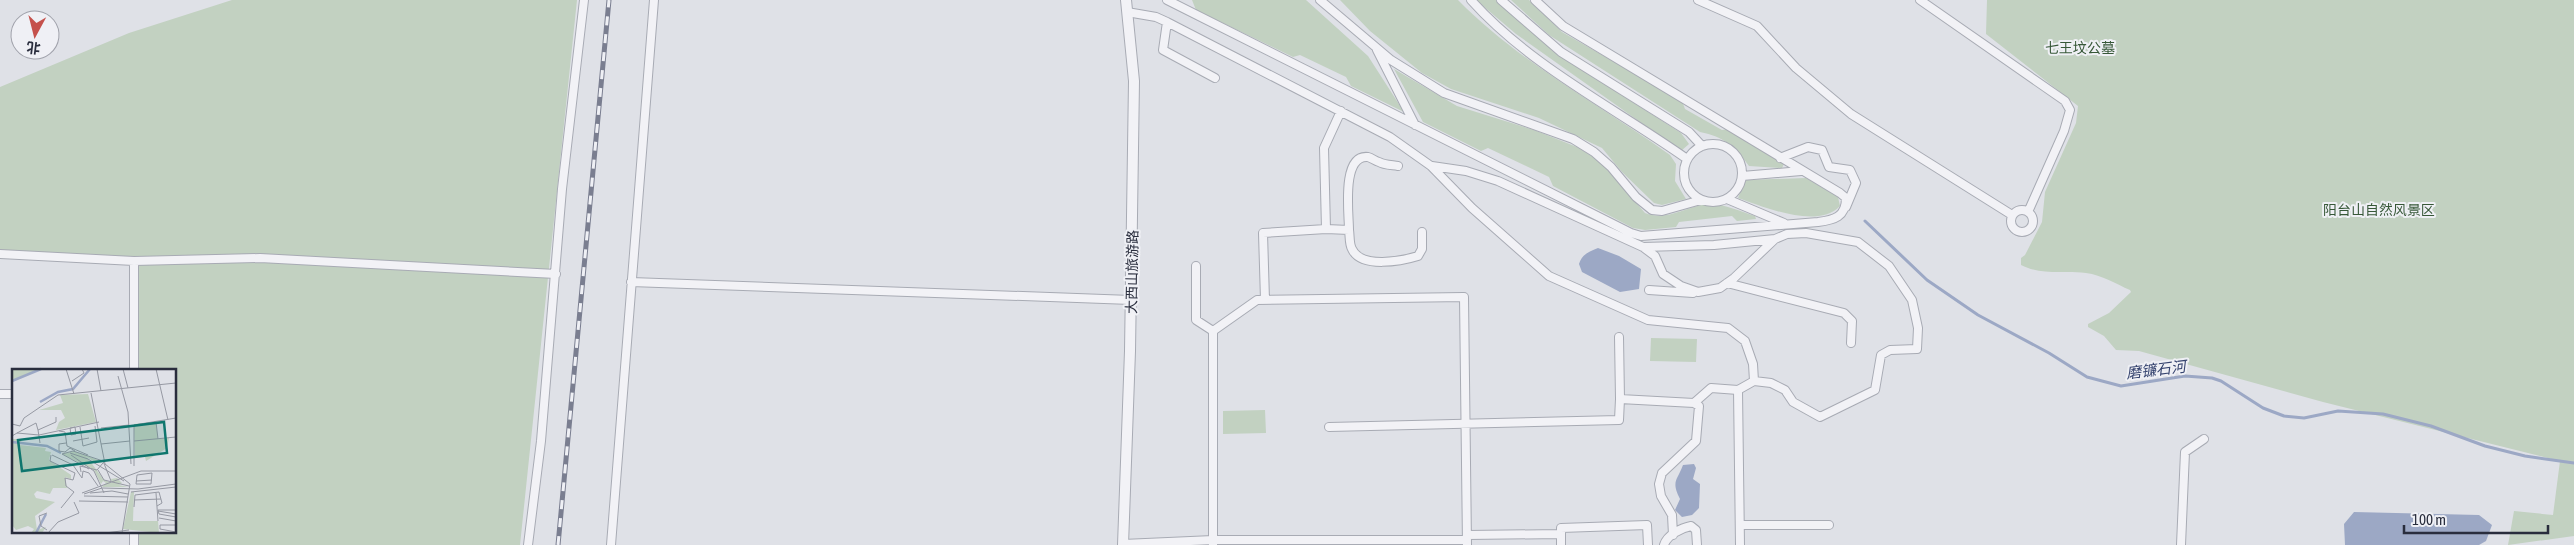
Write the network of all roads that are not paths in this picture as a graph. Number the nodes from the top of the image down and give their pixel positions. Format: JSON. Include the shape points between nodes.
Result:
{"nodes":[{"id":1,"x":584,"y":0,"type":"edge"},
{"id":2,"x":654,"y":0,"type":"edge"},
{"id":3,"x":1126,"y":0,"type":"edge"},
{"id":4,"x":1167,"y":0,"type":"edge"},
{"id":5,"x":1320,"y":0,"type":"edge"},
{"id":6,"x":1471,"y":0,"type":"edge"},
{"id":7,"x":1501,"y":0,"type":"edge"},
{"id":8,"x":1535,"y":0,"type":"edge"},
{"id":9,"x":1698,"y":0,"type":"edge"},
{"id":10,"x":1920,"y":0,"type":"edge"},
{"id":11,"x":1127,"y":12,"type":"junction"},
{"id":12,"x":1166,"y":22,"type":"junction"},
{"id":13,"x":1374,"y":46,"type":"junction"},
{"id":14,"x":1216,"y":78,"type":"dead end"},
{"id":15,"x":1341,"y":111,"type":"junction"},
{"id":16,"x":1415,"y":125,"type":"junction"},
{"id":17,"x":1702,"y":146,"type":"junction"},
{"id":18,"x":1780,"y":158,"type":"junction"},
{"id":19,"x":1687,"y":159,"type":"junction"},
{"id":20,"x":1398,"y":166,"type":"dead end"},
{"id":21,"x":1431,"y":166,"type":"junction"},
{"id":22,"x":1801,"y":171,"type":"junction"},
{"id":23,"x":1742,"y":176,"type":"junction"},
{"id":24,"x":1727,"y":199,"type":"junction"},
{"id":25,"x":1701,"y":200,"type":"junction"},
{"id":26,"x":1844,"y":211,"type":"junction"},
{"id":27,"x":2028,"y":212,"type":"junction"},
{"id":28,"x":2012,"y":215,"type":"junction"},
{"id":29,"x":1786,"y":224,"type":"junction"},
{"id":30,"x":1326,"y":229,"type":"junction"},
{"id":31,"x":1349,"y":230,"type":"junction"},
{"id":32,"x":1422,"y":232,"type":"dead end"},
{"id":33,"x":1775,"y":239,"type":"junction"},
{"id":34,"x":1643,"y":247,"type":"junction"},
{"id":35,"x":0,"y":254,"type":"edge"},
{"id":36,"x":134,"y":261,"type":"junction"},
{"id":37,"x":1196,"y":266,"type":"dead end"},
{"id":38,"x":556,"y":274,"type":"junction"},
{"id":39,"x":631,"y":282,"type":"junction"},
{"id":40,"x":1727,"y":283,"type":"junction"},
{"id":41,"x":1649,"y":290,"type":"dead end"},
{"id":42,"x":1698,"y":292,"type":"junction"},
{"id":43,"x":1131,"y":300,"type":"junction"},
{"id":44,"x":1265,"y":300,"type":"junction"},
{"id":45,"x":1212,"y":331,"type":"junction"},
{"id":46,"x":1619,"y":337,"type":"dead end"},
{"id":47,"x":1851,"y":343,"type":"dead end"},
{"id":48,"x":134,"y":369,"type":"edge"},
{"id":49,"x":1754,"y":381,"type":"junction"},
{"id":50,"x":1738,"y":390,"type":"junction"},
{"id":51,"x":1620,"y":399,"type":"junction"},
{"id":52,"x":1694,"y":404,"type":"junction"},
{"id":53,"x":1465,"y":424,"type":"junction"},
{"id":54,"x":1329,"y":426,"type":"dead end"},
{"id":55,"x":2204,"y":439,"type":"dead end"},
{"id":56,"x":1740,"y":525,"type":"junction"},
{"id":57,"x":1828,"y":525,"type":"dead end"},
{"id":58,"x":134,"y":532,"type":"edge"},
{"id":59,"x":1561,"y":534,"type":"junction"},
{"id":60,"x":1673,"y":535,"type":"junction"},
{"id":61,"x":1467,"y":540,"type":"edge"},
{"id":62,"x":1213,"y":543,"type":"edge"},
{"id":63,"x":1231,"y":543,"type":"edge"},
{"id":64,"x":134,"y":545,"type":"edge"},
{"id":65,"x":528,"y":545,"type":"edge"},
{"id":66,"x":611,"y":545,"type":"edge"},
{"id":67,"x":1122,"y":545,"type":"edge"},
{"id":68,"x":1561,"y":545,"type":"edge"},
{"id":69,"x":1648,"y":545,"type":"edge"},
{"id":70,"x":1664,"y":545,"type":"edge"},
{"id":71,"x":1697,"y":545,"type":"edge"},
{"id":72,"x":1740,"y":545,"type":"edge"},
{"id":73,"x":2181,"y":545,"type":"edge"}],
"edges":[{"from":1,"to":38,"type":"street","via":[[562,190]]},
{"from":2,"to":39,"type":"street"},
{"from":3,"to":11,"type":"street","name":"大西山旅游路"},
{"from":4,"to":16,"type":"street"},
{"from":5,"to":13,"type":"street"},
{"from":6,"to":19,"type":"street","via":[[1489,20],[1548,67]]},
{"from":7,"to":17,"type":"street","via":[[1560,52],[1689,132]]},
{"from":8,"to":18,"type":"street","via":[[1563,26]]},
{"from":9,"to":28,"type":"street","via":[[1757,26],[1796,68],[1851,114]]},
{"from":10,"to":27,"type":"street","via":[[2065,101],[2070,110]]},
{"from":11,"to":12,"type":"street"},
{"from":11,"to":43,"type":"street","name":"大西山旅游路","via":[[1134,82]]},
{"from":12,"to":14,"type":"street","via":[[1163,50]]},
{"from":12,"to":15,"type":"street"},
{"from":13,"to":16,"type":"street"},
{"from":13,"to":25,"type":"street","via":[[1444,93],[1573,139],[1604,160],[1636,197],[1652,210],[1662,212]]},
{"from":15,"to":21,"type":"street","via":[[1390,137]]},
{"from":15,"to":30,"type":"street","via":[[1324,148]]},
{"from":16,"to":29,"type":"street","via":[[1640,236]]},
{"from":17,"to":19,"type":"street"},
{"from":17,"to":23,"type":"street","via":[[1721,145],[1730,150],[1741,166]]},
{"from":18,"to":22,"type":"street"},
{"from":18,"to":26,"type":"street","via":[[1814,147],[1822,150],[1829,167],[1850,170],[1855,178],[1855,189]]},
{"from":19,"to":25,"type":"street","via":[[1684,178],[1687,188]]},
{"from":20,"to":31,"type":"street","via":[[1366,157],[1352,166],[1348,180]]},
{"from":21,"to":34,"type":"street","via":[[1466,171],[1498,181]]},
{"from":21,"to":49,"type":"street","via":[[1472,208],[1549,276],[1648,320],[1728,328],[1745,341],[1753,364]]},
{"from":22,"to":23,"type":"street"},
{"from":22,"to":26,"type":"street","via":[[1846,198]]},
{"from":23,"to":24,"type":"street","via":[[1739,186]]},
{"from":24,"to":25,"type":"street"},
{"from":24,"to":29,"type":"street"},
{"from":26,"to":29,"type":"street","via":[[1830,220]]},
{"from":27,"to":28,"type":"street","via":[[2021,210]]},
{"from":27,"to":28,"type":"street","via":[[2032,224],[2025,231],[2015,228],[2011,222]]},
{"from":30,"to":31,"type":"street"},
{"from":30,"to":44,"type":"street","via":[[1263,232]]},
{"from":31,"to":32,"type":"street","via":[[1351,249],[1358,257],[1399,262],[1418,256],[1422,250]]},
{"from":33,"to":34,"type":"street"},
{"from":33,"to":40,"type":"street"},
{"from":33,"to":49,"type":"street","via":[[1806,232],[1844,238],[1867,248],[1889,266],[1912,300],[1918,328],[1917,349],[1890,350],[1881,355],[1875,390],[1820,417],[1793,402],[1785,390],[1771,383]]},
{"from":34,"to":42,"type":"street","via":[[1656,256],[1663,274]]},
{"from":35,"to":36,"type":"street"},
{"from":36,"to":38,"type":"street","via":[[260,258]]},
{"from":36,"to":48,"type":"street"},
{"from":37,"to":45,"type":"street","via":[[1196,320]]},
{"from":38,"to":65,"type":"street"},
{"from":39,"to":43,"type":"street"},
{"from":39,"to":66,"type":"street"},
{"from":40,"to":42,"type":"street","via":[[1720,288]]},
{"from":40,"to":47,"type":"street","via":[[1844,313],[1852,321]]},
{"from":41,"to":42,"type":"street"},
{"from":43,"to":67,"type":"street","name":"大西山旅游路"},
{"from":44,"to":45,"type":"street","via":[[1257,300]]},
{"from":44,"to":53,"type":"street","via":[[1464,297]]},
{"from":45,"to":62,"type":"street"},
{"from":46,"to":51,"type":"street"},
{"from":49,"to":50,"type":"street"},
{"from":50,"to":52,"type":"street","via":[[1712,388]]},
{"from":50,"to":56,"type":"street"},
{"from":51,"to":52,"type":"street"},
{"from":51,"to":53,"type":"street","via":[[1619,420]]},
{"from":52,"to":60,"type":"street","via":[[1699,406],[1696,440],[1662,473],[1659,484],[1661,496],[1672,515]]},
{"from":53,"to":54,"type":"street"},
{"from":53,"to":61,"type":"street"},
{"from":55,"to":73,"type":"street","via":[[2185,452]]},
{"from":56,"to":57,"type":"street"},
{"from":56,"to":72,"type":"street"},
{"from":58,"to":64,"type":"street"},
{"from":59,"to":61,"type":"street"},
{"from":59,"to":68,"type":"street"},
{"from":59,"to":69,"type":"street","via":[[1560,528],[1647,525]]},
{"from":60,"to":70,"type":"street"},
{"from":60,"to":71,"type":"street","via":[[1681,528],[1691,526],[1696,530]]},
{"from":61,"to":63,"type":"street"},
{"from":62,"to":63,"type":"street"},
{"from":62,"to":67,"type":"street"}]}
